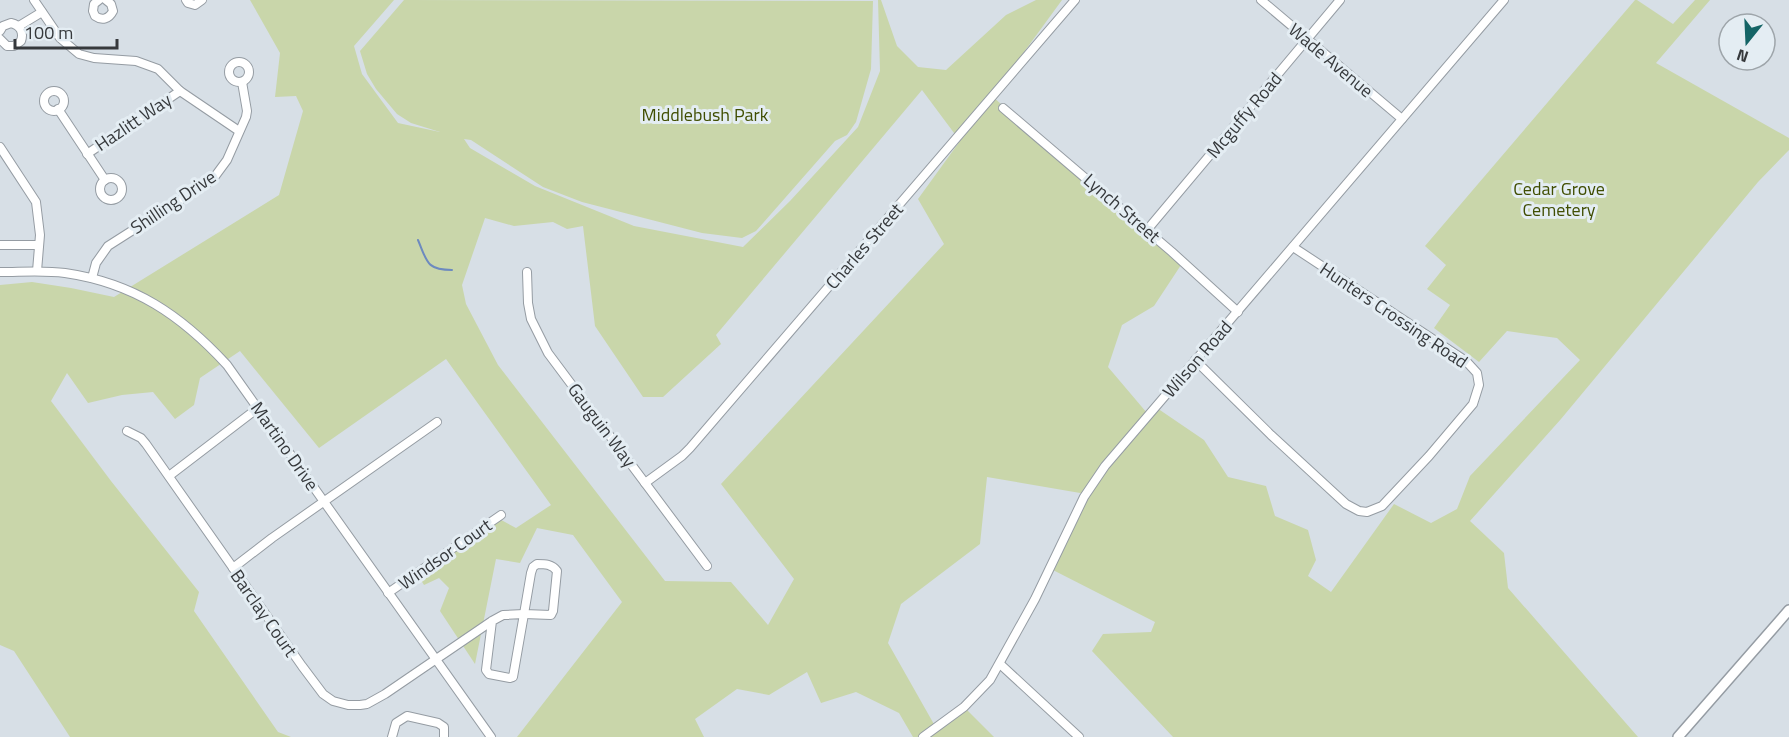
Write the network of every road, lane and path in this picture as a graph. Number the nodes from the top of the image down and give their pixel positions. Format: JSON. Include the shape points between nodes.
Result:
{"nodes":[{"id":1,"x":98,"y":0,"type":"edge"},
{"id":2,"x":106,"y":0,"type":"edge"},
{"id":3,"x":186,"y":0,"type":"edge"},
{"id":4,"x":202,"y":0,"type":"edge"},
{"id":5,"x":1075,"y":0,"type":"edge"},
{"id":6,"x":1261,"y":0,"type":"edge"},
{"id":7,"x":1340,"y":0,"type":"edge"},
{"id":8,"x":1504,"y":0,"type":"edge"},
{"id":9,"x":39,"y":4,"type":"edge"},
{"id":10,"x":19,"y":26,"type":"junction"},
{"id":11,"x":0,"y":31,"type":"edge"},
{"id":12,"x":0,"y":39,"type":"edge"},
{"id":13,"x":1306,"y":40,"type":"junction"},
{"id":14,"x":242,"y":82,"type":"dead end"},
{"id":15,"x":180,"y":91,"type":"junction"},
{"id":16,"x":1003,"y":108,"type":"dead end"},
{"id":17,"x":58,"y":109,"type":"dead end"},
{"id":18,"x":1402,"y":119,"type":"junction"},
{"id":19,"x":240,"y":131,"type":"junction"},
{"id":20,"x":0,"y":147,"type":"edge"},
{"id":21,"x":87,"y":153,"type":"junction"},
{"id":22,"x":105,"y":180,"type":"dead end"},
{"id":23,"x":1146,"y":230,"type":"junction"},
{"id":24,"x":0,"y":245,"type":"edge"},
{"id":25,"x":39,"y":245,"type":"junction"},
{"id":26,"x":1293,"y":248,"type":"junction"},
{"id":27,"x":37,"y":271,"type":"junction"},
{"id":28,"x":0,"y":272,"type":"edge"},
{"id":29,"x":527,"y":272,"type":"dead end"},
{"id":30,"x":92,"y":278,"type":"junction"},
{"id":31,"x":1238,"y":312,"type":"junction"},
{"id":32,"x":1195,"y":360,"type":"junction"},
{"id":33,"x":258,"y":408,"type":"junction"},
{"id":34,"x":437,"y":422,"type":"dead end"},
{"id":35,"x":127,"y":431,"type":"dead end"},
{"id":36,"x":169,"y":476,"type":"junction"},
{"id":37,"x":645,"y":483,"type":"junction"},
{"id":38,"x":324,"y":502,"type":"junction"},
{"id":39,"x":501,"y":515,"type":"dead end"},
{"id":40,"x":707,"y":566,"type":"dead end"},
{"id":41,"x":233,"y":568,"type":"junction"},
{"id":42,"x":388,"y":593,"type":"junction"},
{"id":43,"x":1789,"y":610,"type":"edge"},
{"id":44,"x":524,"y":614,"type":"junction"},
{"id":45,"x":492,"y":621,"type":"junction"},
{"id":46,"x":436,"y":660,"type":"junction"},
{"id":47,"x":1000,"y":664,"type":"junction"},
{"id":48,"x":392,"y":737,"type":"edge"},
{"id":49,"x":444,"y":737,"type":"edge"},
{"id":50,"x":490,"y":737,"type":"edge"},
{"id":51,"x":923,"y":737,"type":"edge"},
{"id":52,"x":1079,"y":737,"type":"edge"},
{"id":53,"x":1678,"y":737,"type":"edge"}],
"edges":[{"from":1,"to":2,"type":"street","via":[[93,11],[104,19],[113,11]]},
{"from":3,"to":4,"type":"street","via":[[195,5]]},
{"from":5,"to":37,"type":"street","name":"Charles Street","via":[[690,448]]},
{"from":6,"to":13,"type":"street","name":"Wade Avenue"},
{"from":7,"to":13,"type":"street","name":"Mcguffy Road"},
{"from":8,"to":18,"type":"street","name":"Wilson Road"},
{"from":9,"to":10,"type":"street"},
{"from":9,"to":15,"type":"street","via":[[60,38],[78,54],[147,64],[158,69]]},
{"from":10,"to":11,"type":"street","via":[[6,24]]},
{"from":10,"to":12,"type":"street","via":[[22,37],[18,44],[7,46]]},
{"from":13,"to":18,"type":"street","name":"Wade Avenue"},
{"from":13,"to":23,"type":"street","name":"Mcguffy Road"},
{"from":14,"to":19,"type":"street","name":"Shilling Drive","via":[[247,111]]},
{"from":15,"to":19,"type":"street"},
{"from":15,"to":21,"type":"street","name":"Hazlitt Way"},
{"from":16,"to":23,"type":"street","name":"Lynch Street"},
{"from":17,"to":21,"type":"street","name":"Hazlitt Way"},
{"from":18,"to":26,"type":"street","name":"Wilson Road"},
{"from":19,"to":30,"type":"street","name":"Shilling Drive","via":[[213,179],[108,246],[96,263]]},
{"from":20,"to":25,"type":"street","via":[[36,202]]},
{"from":21,"to":22,"type":"street","name":"Hazlitt Way"},
{"from":23,"to":31,"type":"street","name":"Lynch Street"},
{"from":24,"to":25,"type":"street"},
{"from":25,"to":27,"type":"street"},
{"from":26,"to":31,"type":"street","name":"Wilson Road"},
{"from":26,"to":32,"type":"street","name":"Hunters Crossing Road","via":[[1466,361],[1477,373],[1478,390],[1473,404],[1429,456],[1382,506],[1359,511],[1346,504],[1271,435]]},
{"from":27,"to":28,"type":"street","name":"Martino Drive"},
{"from":27,"to":30,"type":"street","name":"Martino Drive"},
{"from":29,"to":37,"type":"street","name":"Gauguin Way","via":[[531,318],[548,353]]},
{"from":30,"to":33,"type":"street","name":"Martino Drive","via":[[138,294],[185,324],[227,365]]},
{"from":31,"to":32,"type":"street","name":"Wilson Road"},
{"from":32,"to":47,"type":"street","name":"Wilson Road","via":[[1105,466],[1084,497]]},
{"from":33,"to":36,"type":"street"},
{"from":33,"to":38,"type":"street","name":"Martino Drive"},
{"from":34,"to":38,"type":"street"},
{"from":35,"to":36,"type":"street","name":"Barclay Court","via":[[141,438]]},
{"from":36,"to":41,"type":"street","name":"Barclay Court"},
{"from":37,"to":40,"type":"street","name":"Gauguin Way"},
{"from":38,"to":41,"type":"street"},
{"from":38,"to":42,"type":"street","name":"Martino Drive"},
{"from":39,"to":42,"type":"street","name":"Windsor Court"},
{"from":41,"to":46,"type":"street","name":"Barclay Court","via":[[323,694],[333,701],[367,704]]},
{"from":42,"to":46,"type":"street","name":"Martino Drive"},
{"from":43,"to":53,"type":"main road"},
{"from":44,"to":44,"type":"street","via":[[551,615],[557,571],[549,564],[533,567]]},
{"from":44,"to":45,"type":"street","via":[[503,615]]},
{"from":44,"to":45,"type":"street","via":[[514,674],[510,678],[486,670]]},
{"from":45,"to":46,"type":"street","name":"Barclay Court"},
{"from":46,"to":50,"type":"street","name":"Martino Drive"},
{"from":47,"to":51,"type":"street","name":"Wilson Road","via":[[964,707]]},
{"from":47,"to":52,"type":"street"},
{"from":48,"to":49,"type":"street","via":[[396,723],[407,716],[438,723],[444,727]]}]}
